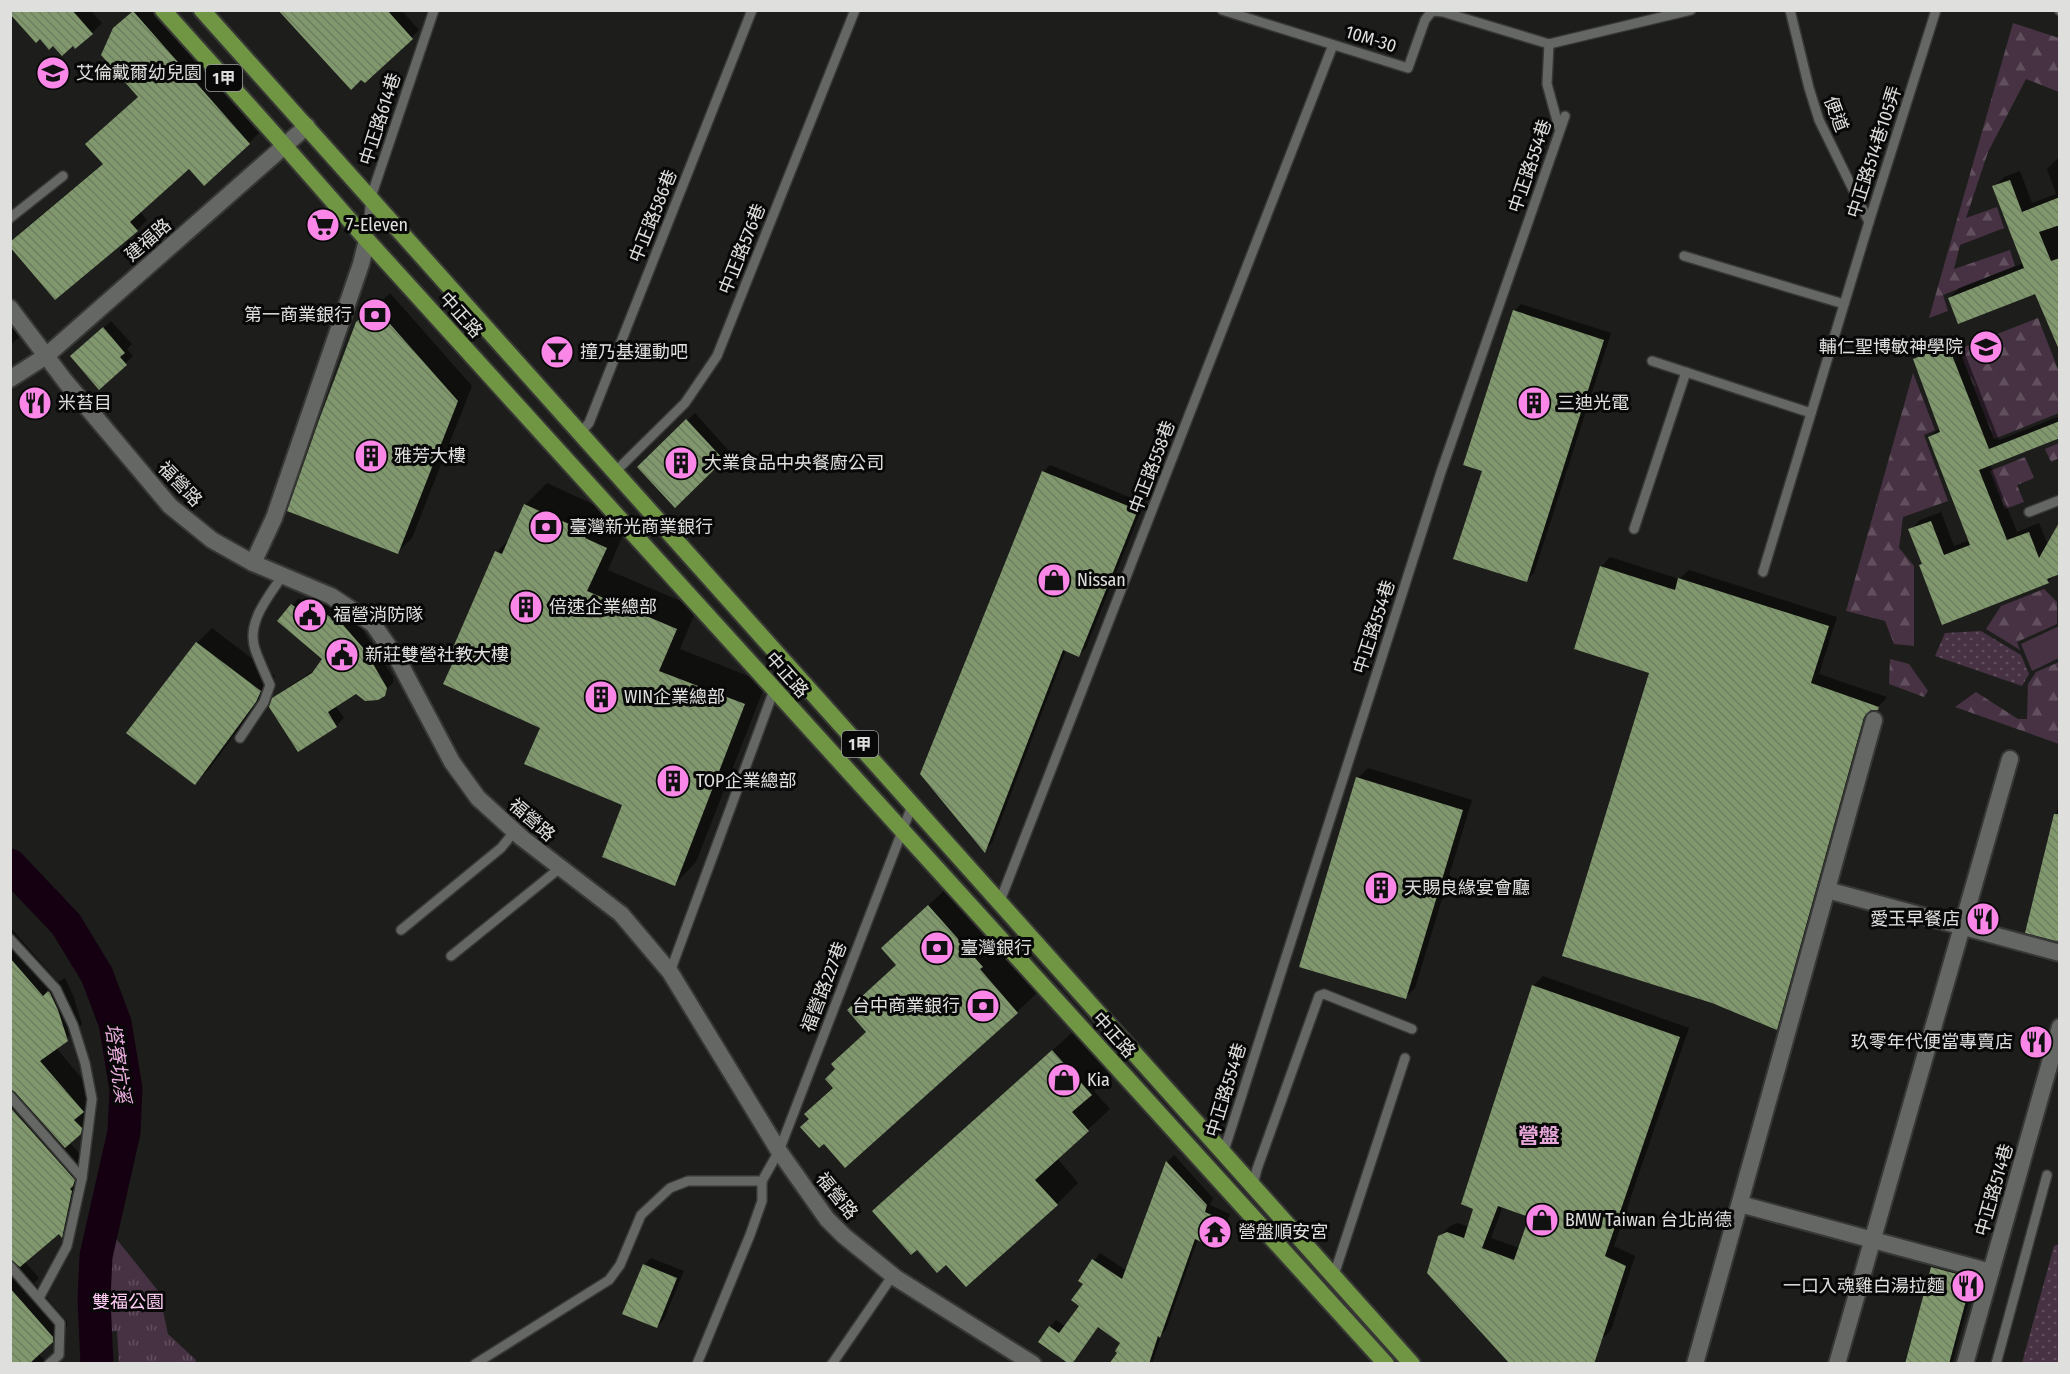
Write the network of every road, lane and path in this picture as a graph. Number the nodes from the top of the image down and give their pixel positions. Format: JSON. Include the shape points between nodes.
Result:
{"nodes":[{"id":1,"x":163,"y":10,"type":"edge"},
{"id":2,"x":202,"y":10,"type":"edge"},
{"id":3,"x":434,"y":10,"type":"edge"},
{"id":4,"x":752,"y":10,"type":"edge"},
{"id":5,"x":855,"y":10,"type":"edge"},
{"id":6,"x":1222,"y":10,"type":"edge"},
{"id":7,"x":1690,"y":10,"type":"edge"},
{"id":8,"x":1790,"y":10,"type":"edge"},
{"id":9,"x":1936,"y":10,"type":"edge"},
{"id":10,"x":1550,"y":44,"type":"junction"},
{"id":11,"x":1333,"y":45,"type":"junction"},
{"id":12,"x":307,"y":126,"type":"junction"},
{"id":13,"x":285,"y":146,"type":"junction"},
{"id":14,"x":63,"y":176,"type":"dead end"},
{"id":15,"x":371,"y":198,"type":"junction"},
{"id":16,"x":10,"y":218,"type":"edge"},
{"id":17,"x":1869,"y":222,"type":"junction"},
{"id":18,"x":367,"y":240,"type":"junction"},
{"id":19,"x":1684,"y":256,"type":"dead end"},
{"id":20,"x":1844,"y":304,"type":"junction"},
{"id":21,"x":10,"y":308,"type":"edge"},
{"id":22,"x":46,"y":356,"type":"junction"},
{"id":23,"x":1652,"y":361,"type":"dead end"},
{"id":24,"x":1686,"y":372,"type":"junction"},
{"id":25,"x":10,"y":379,"type":"edge"},
{"id":26,"x":1811,"y":413,"type":"junction"},
{"id":27,"x":580,"y":432,"type":"junction"},
{"id":28,"x":616,"y":471,"type":"junction"},
{"id":29,"x":2060,"y":500,"type":"edge"},
{"id":30,"x":2029,"y":512,"type":"dead end"},
{"id":31,"x":1634,"y":529,"type":"dead end"},
{"id":32,"x":253,"y":562,"type":"junction"},
{"id":33,"x":1763,"y":572,"type":"dead end"},
{"id":34,"x":283,"y":575,"type":"junction"},
{"id":35,"x":774,"y":690,"type":"junction"},
{"id":36,"x":1874,"y":720,"type":"dead end"},
{"id":37,"x":240,"y":738,"type":"dead end"},
{"id":38,"x":2010,"y":759,"type":"dead end"},
{"id":39,"x":913,"y":803,"type":"junction"},
{"id":40,"x":902,"y":830,"type":"junction"},
{"id":41,"x":514,"y":832,"type":"junction"},
{"id":42,"x":560,"y":868,"type":"junction"},
{"id":43,"x":1827,"y":890,"type":"junction"},
{"id":44,"x":1000,"y":901,"type":"junction"},
{"id":45,"x":1961,"y":926,"type":"junction"},
{"id":46,"x":401,"y":930,"type":"dead end"},
{"id":47,"x":10,"y":939,"type":"edge"},
{"id":48,"x":2060,"y":953,"type":"edge"},
{"id":49,"x":451,"y":956,"type":"dead end"},
{"id":50,"x":670,"y":972,"type":"junction"},
{"id":51,"x":2060,"y":1027,"type":"edge"},
{"id":52,"x":1412,"y":1029,"type":"dead end"},
{"id":53,"x":1405,"y":1058,"type":"dead end"},
{"id":54,"x":10,"y":1096,"type":"edge"},
{"id":55,"x":779,"y":1151,"type":"junction"},
{"id":56,"x":1224,"y":1151,"type":"junction"},
{"id":57,"x":2048,"y":1175,"type":"dead end"},
{"id":58,"x":82,"y":1178,"type":"junction"},
{"id":59,"x":762,"y":1181,"type":"junction"},
{"id":60,"x":1254,"y":1185,"type":"junction"},
{"id":61,"x":1740,"y":1204,"type":"junction"},
{"id":62,"x":1872,"y":1239,"type":"junction"},
{"id":63,"x":10,"y":1266,"type":"edge"},
{"id":64,"x":1991,"y":1272,"type":"junction"},
{"id":65,"x":893,"y":1275,"type":"junction"},
{"id":66,"x":1334,"y":1275,"type":"junction"},
{"id":67,"x":39,"y":1298,"type":"junction"},
{"id":68,"x":1024,"y":1361,"type":"edge"},
{"id":69,"x":49,"y":1364,"type":"edge"},
{"id":70,"x":475,"y":1364,"type":"edge"},
{"id":71,"x":697,"y":1364,"type":"edge"},
{"id":72,"x":832,"y":1364,"type":"edge"},
{"id":73,"x":1386,"y":1364,"type":"edge"},
{"id":74,"x":1412,"y":1364,"type":"edge"},
{"id":75,"x":1695,"y":1364,"type":"edge"},
{"id":76,"x":1837,"y":1364,"type":"edge"},
{"id":77,"x":1965,"y":1364,"type":"edge"},
{"id":78,"x":1995,"y":1364,"type":"edge"}],
"edges":[{"from":1,"to":13,"type":"main road","name":"中正路","number":"1甲"},
{"from":2,"to":12,"type":"main road","name":"中正路","number":"1甲"},
{"from":3,"to":15,"type":"lane","name":"中正路614巷"},
{"from":4,"to":27,"type":"lane","name":"中正路586巷","via":[[589,423]]},
{"from":5,"to":28,"type":"lane","name":"中正路576巷","via":[[717,356],[685,403]]},
{"from":6,"to":11,"type":"lane","name":"10M-30"},
{"from":7,"to":10,"type":"lane"},
{"from":8,"to":17,"type":"lane","name":"便道","via":[[1819,120]]},
{"from":9,"to":17,"type":"lane","name":"中正路514巷105弄"},
{"from":10,"to":11,"type":"lane","name":"10M-30","via":[[1432,11],[1408,68]]},
{"from":10,"to":56,"type":"lane","name":"中正路554巷","via":[[1546,84],[1559,130],[1565,116],[1441,472]]},
{"from":11,"to":44,"type":"lane","name":"中正路558巷"},
{"from":12,"to":13,"type":"street","name":"建福路"},
{"from":12,"to":15,"type":"main road","name":"中正路","number":"1甲"},
{"from":13,"to":18,"type":"main road","name":"中正路","number":"1甲"},
{"from":13,"to":22,"type":"street","name":"建福路"},
{"from":14,"to":16,"type":"lane"},
{"from":15,"to":18,"type":"lane","name":"中正路614巷"},
{"from":15,"to":27,"type":"main road","name":"中正路","number":"1甲"},
{"from":17,"to":20,"type":"lane","name":"中正路514巷105弄"},
{"from":18,"to":32,"type":"street","via":[[274,518]]},
{"from":18,"to":35,"type":"main road","name":"中正路","number":"1甲"},
{"from":19,"to":20,"type":"lane"},
{"from":20,"to":26,"type":"lane","name":"中正路514巷105弄"},
{"from":21,"to":22,"type":"street","name":"福營路"},
{"from":22,"to":25,"type":"street","name":"建福路"},
{"from":22,"to":32,"type":"street","name":"福營路","via":[[170,506],[212,540]]},
{"from":23,"to":24,"type":"lane"},
{"from":24,"to":26,"type":"lane"},
{"from":24,"to":31,"type":"lane"},
{"from":26,"to":33,"type":"lane","name":"中正路514巷105弄"},
{"from":27,"to":28,"type":"main road","name":"中正路","number":"1甲"},
{"from":28,"to":39,"type":"main road","name":"中正路","number":"1甲"},
{"from":29,"to":30,"type":"lane"},
{"from":32,"to":34,"type":"street","name":"福營路"},
{"from":34,"to":37,"type":"lane","via":[[254,626],[254,647],[270,685],[264,702]]},
{"from":34,"to":41,"type":"street","name":"福營路","via":[[331,597],[373,624],[398,660],[452,762],[478,798]]},
{"from":35,"to":40,"type":"main road","name":"中正路","number":"1甲"},
{"from":35,"to":50,"type":"lane"},
{"from":36,"to":43,"type":"street"},
{"from":38,"to":45,"type":"street"},
{"from":39,"to":40,"type":"lane","name":"福營路227巷"},
{"from":39,"to":44,"type":"main road","name":"中正路","number":"1甲"},
{"from":40,"to":55,"type":"lane","name":"福營路227巷"},
{"from":40,"to":73,"type":"main road","name":"中正路","number":"1甲"},
{"from":41,"to":42,"type":"street","name":"福營路"},
{"from":41,"to":46,"type":"lane","via":[[501,848]]},
{"from":42,"to":49,"type":"lane"},
{"from":42,"to":50,"type":"street","name":"福營路","via":[[621,914]]},
{"from":43,"to":45,"type":"street"},
{"from":43,"to":61,"type":"street"},
{"from":44,"to":56,"type":"main road","name":"中正路","number":"1甲"},
{"from":45,"to":48,"type":"street"},
{"from":45,"to":62,"type":"street"},
{"from":47,"to":58,"type":"lane","via":[[56,989],[85,1063],[92,1099]]},
{"from":50,"to":55,"type":"street","name":"福營路"},
{"from":51,"to":64,"type":"street","name":"中正路514巷"},
{"from":52,"to":60,"type":"lane","via":[[1324,994],[1318,996]]},
{"from":53,"to":66,"type":"lane"},
{"from":54,"to":58,"type":"lane"},
{"from":55,"to":59,"type":"lane","name":"福營路227巷"},
{"from":55,"to":65,"type":"street","name":"福營路","via":[[827,1219]]},
{"from":56,"to":60,"type":"main road","name":"中正路","number":"1甲"},
{"from":57,"to":78,"type":"lane"},
{"from":58,"to":67,"type":"lane","via":[[67,1246]]},
{"from":59,"to":70,"type":"lane","via":[[688,1181],[670,1188],[641,1215],[620,1265],[609,1280]]},
{"from":59,"to":71,"type":"lane","name":"福營路227巷","via":[[762,1201]]},
{"from":60,"to":66,"type":"main road","name":"中正路","number":"1甲"},
{"from":61,"to":62,"type":"street"},
{"from":61,"to":75,"type":"street"},
{"from":62,"to":64,"type":"street"},
{"from":62,"to":76,"type":"street"},
{"from":63,"to":67,"type":"lane"},
{"from":64,"to":77,"type":"street","name":"中正路514巷"},
{"from":65,"to":68,"type":"street","name":"福營路"},
{"from":65,"to":72,"type":"lane"},
{"from":66,"to":74,"type":"main road","name":"中正路","number":"1甲"},
{"from":67,"to":69,"type":"lane","via":[[60,1323],[59,1355]]}]}
